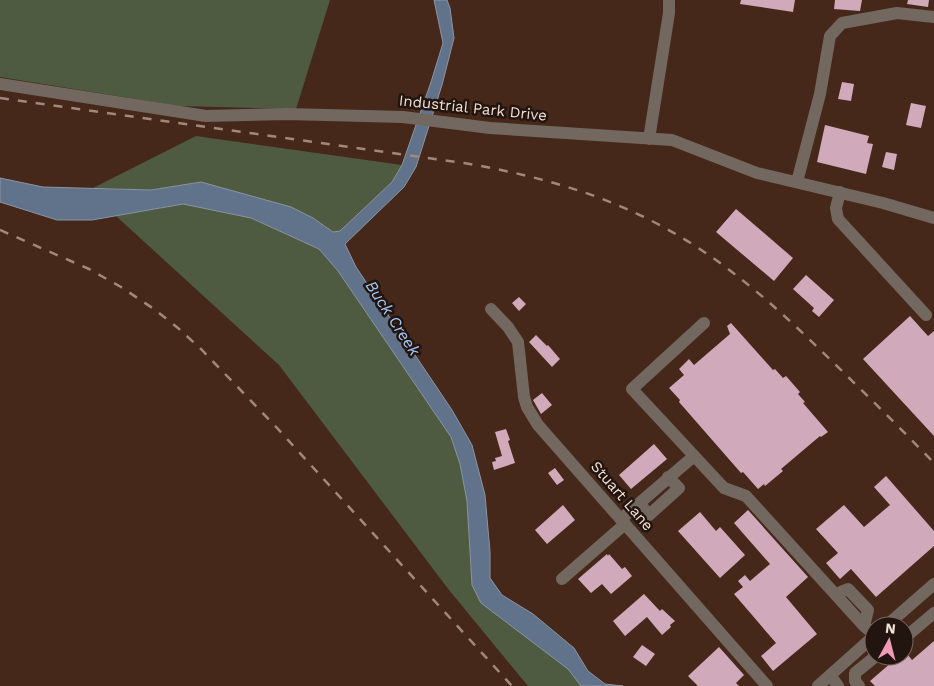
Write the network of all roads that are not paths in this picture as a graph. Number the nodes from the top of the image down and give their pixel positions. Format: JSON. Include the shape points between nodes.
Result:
{"nodes":[{"id":1,"x":669,"y":0,"type":"edge"},
{"id":2,"x":934,"y":17,"type":"edge"},
{"id":3,"x":0,"y":84,"type":"edge"},
{"id":4,"x":649,"y":139,"type":"junction"},
{"id":5,"x":797,"y":182,"type":"junction"},
{"id":6,"x":840,"y":192,"type":"junction"},
{"id":7,"x":934,"y":218,"type":"edge"},
{"id":8,"x":491,"y":309,"type":"dead end"},
{"id":9,"x":926,"y":315,"type":"dead end"},
{"id":10,"x":704,"y":323,"type":"dead end"},
{"id":11,"x":694,"y":456,"type":"junction"},
{"id":12,"x":623,"y":522,"type":"junction"},
{"id":13,"x":562,"y":579,"type":"dead end"},
{"id":14,"x":934,"y":585,"type":"edge"},
{"id":15,"x":934,"y":613,"type":"edge"},
{"id":16,"x":901,"y":616,"type":"edge"},
{"id":17,"x":864,"y":624,"type":"edge"},
{"id":18,"x":914,"y":630,"type":"edge"},
{"id":19,"x":864,"y":639,"type":"edge"},
{"id":20,"x":864,"y":666,"type":"edge"},
{"id":21,"x":830,"y":675,"type":"junction"},
{"id":22,"x":767,"y":686,"type":"edge"},
{"id":23,"x":818,"y":686,"type":"edge"},
{"id":24,"x":838,"y":686,"type":"edge"},
{"id":25,"x":859,"y":686,"type":"edge"}],
"edges":[{"from":1,"to":4,"type":"street"},
{"from":2,"to":5,"type":"street","via":[[897,13],[842,23],[830,36],[820,94]]},
{"from":3,"to":4,"type":"street","name":"Industrial Park Drive","via":[[206,116],[403,116],[490,128]]},
{"from":4,"to":5,"type":"street","name":"Industrial Park Drive","via":[[672,140],[757,174]]},
{"from":5,"to":6,"type":"street","name":"Industrial Park Drive"},
{"from":6,"to":7,"type":"street","name":"Industrial Park Drive"},
{"from":6,"to":9,"type":"street","via":[[836,208],[838,219]]},
{"from":8,"to":12,"type":"street","name":"Stuart Lane","via":[[518,342],[524,397],[532,416]]},
{"from":10,"to":11,"type":"street","via":[[632,389]]},
{"from":11,"to":12,"type":"street","via":[[668,477],[679,488],[649,515],[640,504]]},
{"from":11,"to":17,"type":"street","via":[[724,488],[746,496]]},
{"from":12,"to":13,"type":"street"},
{"from":12,"to":22,"type":"street","name":"Stuart Lane"},
{"from":14,"to":16,"type":"street"},
{"from":15,"to":18,"type":"street"},
{"from":19,"to":21,"type":"street"},
{"from":20,"to":25,"type":"street","via":[[855,673]]},
{"from":21,"to":23,"type":"street"},
{"from":21,"to":24,"type":"street"}]}
